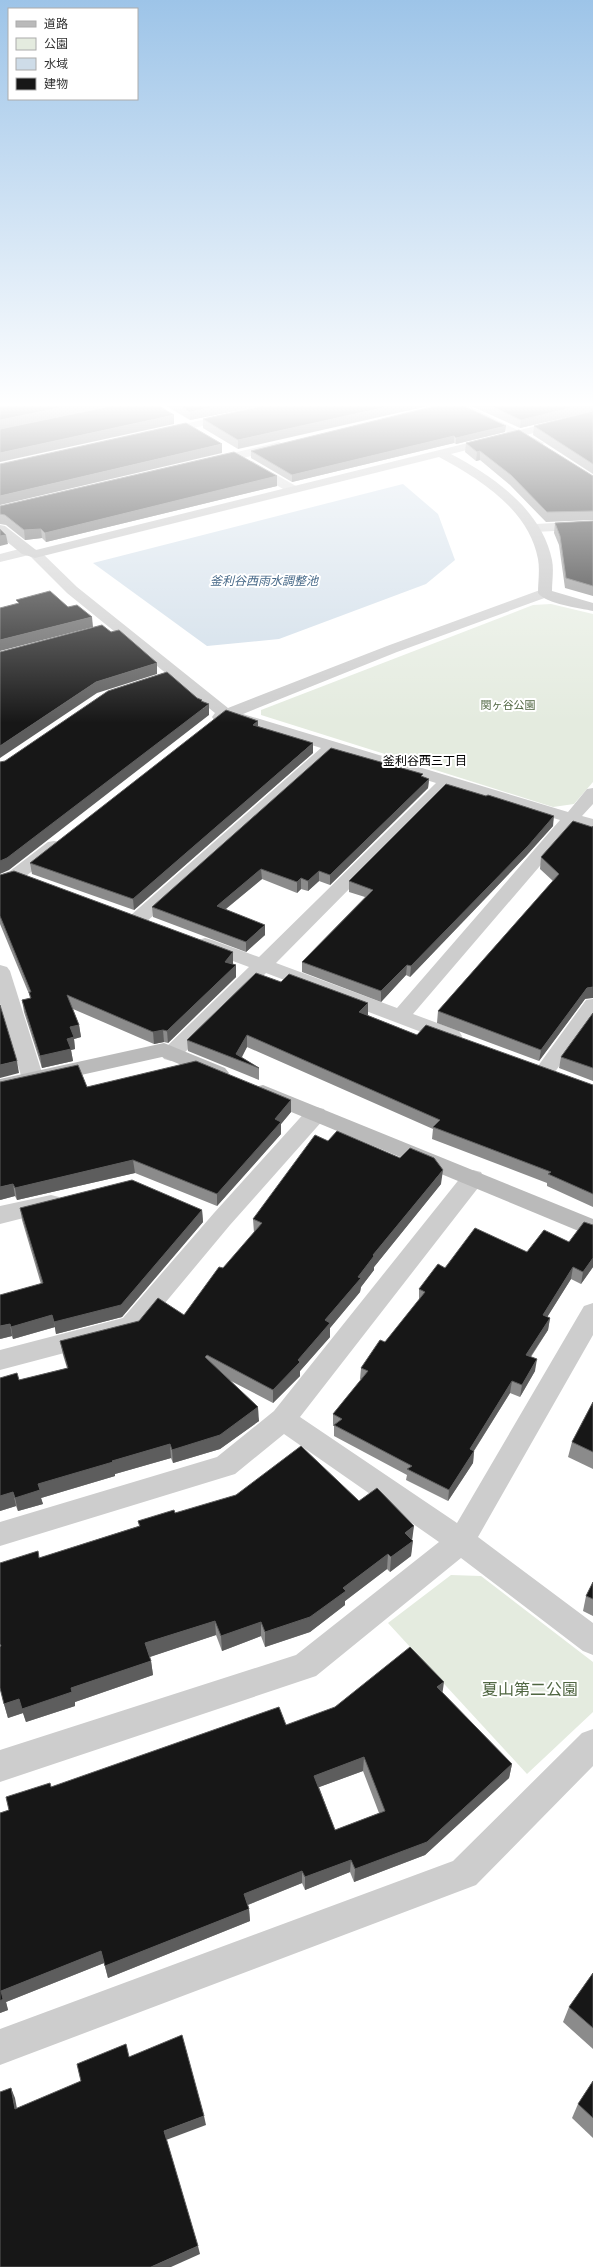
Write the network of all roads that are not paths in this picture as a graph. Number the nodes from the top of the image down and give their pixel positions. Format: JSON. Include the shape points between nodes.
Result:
{"nodes":[{"id":1,"x":199,"y":512,"type":"edge"},
{"id":2,"x":520,"y":512,"type":"edge"},
{"id":3,"x":593,"y":525,"type":"edge"},
{"id":4,"x":535,"y":528,"type":"junction"},
{"id":5,"x":0,"y":529,"type":"edge"},
{"id":6,"x":31,"y":553,"type":"junction"},
{"id":7,"x":0,"y":558,"type":"edge"},
{"id":8,"x":545,"y":593,"type":"junction"},
{"id":9,"x":593,"y":607,"type":"edge"},
{"id":10,"x":118,"y":626,"type":"junction"},
{"id":11,"x":96,"y":632,"type":"edge"},
{"id":12,"x":224,"y":713,"type":"junction"},
{"id":13,"x":205,"y":728,"type":"edge"},
{"id":14,"x":331,"y":747,"type":"junction"},
{"id":15,"x":446,"y":782,"type":"junction"},
{"id":16,"x":593,"y":793,"type":"edge"},
{"id":17,"x":572,"y":818,"type":"junction"},
{"id":18,"x":593,"y":825,"type":"edge"},
{"id":19,"x":67,"y":836,"type":"edge"},
{"id":20,"x":8,"y":878,"type":"edge"},
{"id":21,"x":38,"y":882,"type":"edge"},
{"id":22,"x":160,"y":927,"type":"edge"},
{"id":23,"x":189,"y":938,"type":"edge"},
{"id":24,"x":262,"y":966,"type":"junction"},
{"id":25,"x":0,"y":971,"type":"edge"},
{"id":26,"x":593,"y":1005,"type":"edge"},
{"id":27,"x":400,"y":1017,"type":"junction"},
{"id":28,"x":472,"y":1044,"type":"edge"},
{"id":29,"x":171,"y":1054,"type":"junction"},
{"id":30,"x":33,"y":1079,"type":"junction"},
{"id":31,"x":566,"y":1079,"type":"edge"},
{"id":32,"x":0,"y":1086,"type":"edge"},
{"id":33,"x":316,"y":1114,"type":"junction"},
{"id":34,"x":473,"y":1178,"type":"junction"},
{"id":35,"x":75,"y":1197,"type":"edge"},
{"id":36,"x":200,"y":1210,"type":"edge"},
{"id":37,"x":0,"y":1215,"type":"edge"},
{"id":38,"x":222,"y":1219,"type":"junction"},
{"id":39,"x":593,"y":1228,"type":"edge"},
{"id":40,"x":593,"y":1313,"type":"edge"},
{"id":41,"x":0,"y":1360,"type":"edge"},
{"id":42,"x":283,"y":1419,"type":"junction"},
{"id":43,"x":0,"y":1534,"type":"edge"},
{"id":44,"x":461,"y":1541,"type":"junction"},
{"id":45,"x":593,"y":1641,"type":"edge"},
{"id":46,"x":593,"y":1744,"type":"edge"},
{"id":47,"x":0,"y":1766,"type":"edge"},
{"id":48,"x":0,"y":2047,"type":"edge"}],
"edges":[{"from":1,"to":6,"type":"street"},
{"from":2,"to":4,"type":"street"},
{"from":3,"to":4,"type":"street"},
{"from":4,"to":8,"type":"street","via":[[545,559]]},
{"from":5,"to":6,"type":"street"},
{"from":6,"to":7,"type":"street"},
{"from":6,"to":10,"type":"street","via":[[65,592]]},
{"from":8,"to":9,"type":"street"},
{"from":8,"to":12,"type":"street"},
{"from":10,"to":11,"type":"street"},
{"from":10,"to":12,"type":"street","via":[[168,676]]},
{"from":12,"to":13,"type":"street"},
{"from":12,"to":14,"type":"street"},
{"from":14,"to":15,"type":"street"},
{"from":14,"to":22,"type":"street","via":[[130,916]]},
{"from":15,"to":17,"type":"street"},
{"from":15,"to":24,"type":"street"},
{"from":16,"to":17,"type":"street"},
{"from":17,"to":18,"type":"street"},
{"from":17,"to":27,"type":"street"},
{"from":19,"to":20,"type":"street"},
{"from":20,"to":21,"type":"street"},
{"from":23,"to":24,"type":"street"},
{"from":24,"to":27,"type":"street"},
{"from":24,"to":29,"type":"street"},
{"from":25,"to":30,"type":"street"},
{"from":26,"to":31,"type":"street","via":[[538,1068]]},
{"from":27,"to":28,"type":"street"},
{"from":29,"to":30,"type":"street","via":[[164,1050]]},
{"from":29,"to":33,"type":"street"},
{"from":30,"to":32,"type":"street"},
{"from":33,"to":34,"type":"street"},
{"from":33,"to":38,"type":"street"},
{"from":34,"to":39,"type":"street"},
{"from":34,"to":42,"type":"street"},
{"from":35,"to":37,"type":"street"},
{"from":36,"to":38,"type":"street"},
{"from":38,"to":41,"type":"street","via":[[131,1326]]},
{"from":40,"to":44,"type":"street"},
{"from":42,"to":43,"type":"street","via":[[225,1466]]},
{"from":42,"to":44,"type":"street"},
{"from":44,"to":45,"type":"street"},
{"from":44,"to":47,"type":"street","via":[[304,1666]]},
{"from":46,"to":48,"type":"street","via":[[464,1873]]}]}
